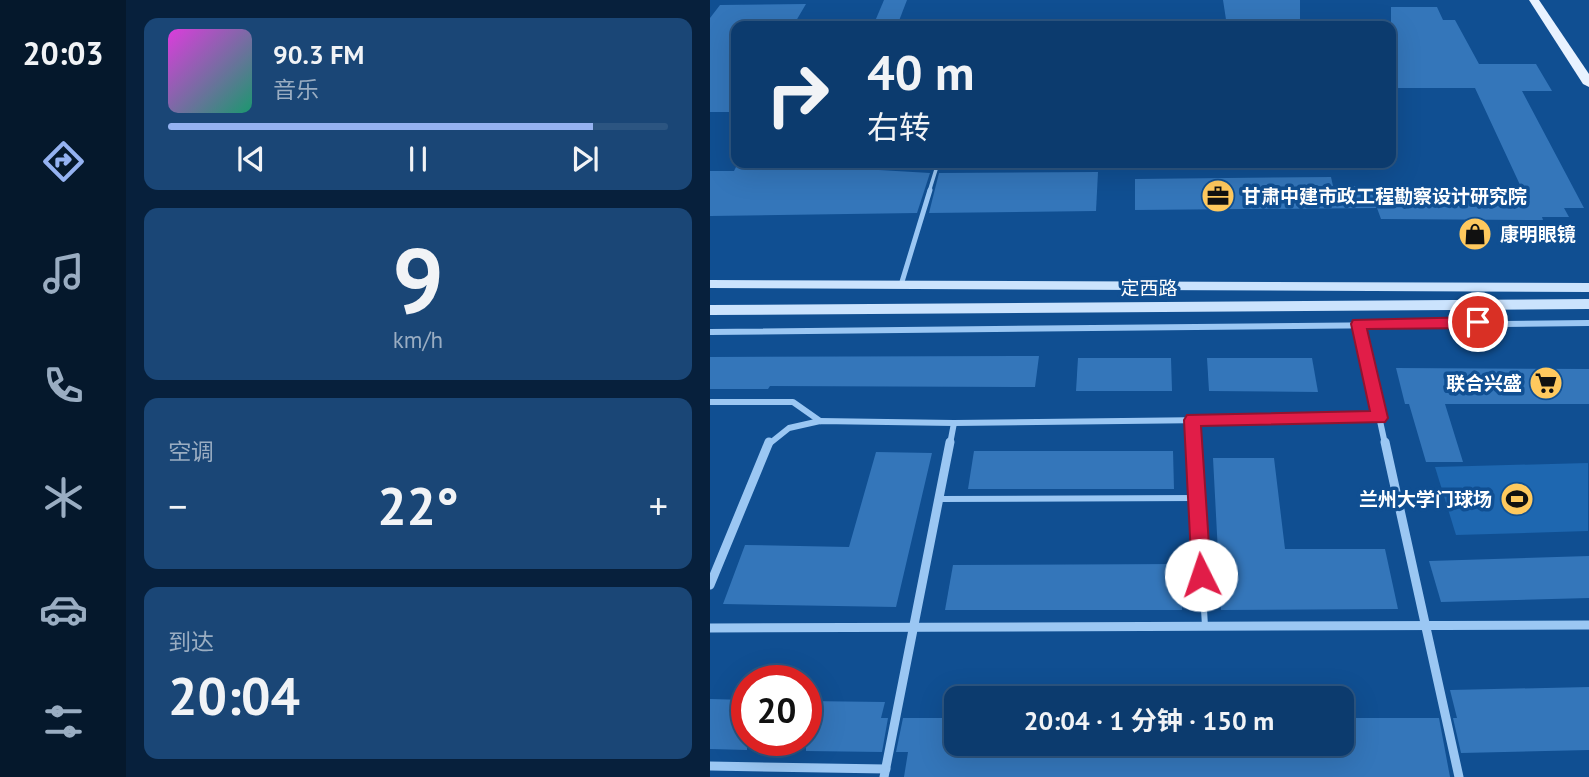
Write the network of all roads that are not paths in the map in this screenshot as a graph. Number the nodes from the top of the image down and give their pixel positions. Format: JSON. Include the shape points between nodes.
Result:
{"nodes":[{"id":1,"x":1534,"y":0,"type":"edge"},
{"id":2,"x":1588,"y":84,"type":"edge"},
{"id":3,"x":936,"y":168,"type":"edge"},
{"id":4,"x":710,"y":284,"type":"edge"},
{"id":5,"x":901,"y":285,"type":"junction"},
{"id":6,"x":1588,"y":288,"type":"edge"},
{"id":7,"x":1588,"y":304,"type":"edge"},
{"id":8,"x":710,"y":310,"type":"edge"},
{"id":9,"x":1588,"y":323,"type":"edge"},
{"id":10,"x":1359,"y":324,"type":"junction"},
{"id":11,"x":710,"y":332,"type":"edge"},
{"id":12,"x":710,"y":402,"type":"edge"},
{"id":13,"x":1379,"y":418,"type":"junction"},
{"id":14,"x":1193,"y":420,"type":"junction"},
{"id":15,"x":820,"y":421,"type":"junction"},
{"id":16,"x":954,"y":423,"type":"junction"},
{"id":17,"x":1196,"y":498,"type":"junction"},
{"id":18,"x":939,"y":499,"type":"junction"},
{"id":19,"x":710,"y":585,"type":"edge"},
{"id":20,"x":1425,"y":624,"type":"junction"},
{"id":21,"x":1588,"y":625,"type":"edge"},
{"id":22,"x":1205,"y":626,"type":"junction"},
{"id":23,"x":914,"y":627,"type":"junction"},
{"id":24,"x":710,"y":628,"type":"edge"},
{"id":25,"x":710,"y":766,"type":"edge"},
{"id":26,"x":885,"y":773,"type":"edge"},
{"id":27,"x":1459,"y":777,"type":"edge"}],
"edges":[{"from":1,"to":2,"type":"main road"},
{"from":3,"to":5,"type":"lane"},
{"from":4,"to":5,"type":"main road","name":"定西路"},
{"from":5,"to":6,"type":"main road","name":"定西路"},
{"from":7,"to":8,"type":"main road","name":"定西路"},
{"from":9,"to":10,"type":"street"},
{"from":10,"to":11,"type":"street"},
{"from":10,"to":13,"type":"street"},
{"from":12,"to":15,"type":"street","via":[[793,402]]},
{"from":13,"to":14,"type":"street"},
{"from":13,"to":20,"type":"street"},
{"from":14,"to":16,"type":"street"},
{"from":14,"to":17,"type":"lane"},
{"from":15,"to":16,"type":"street"},
{"from":15,"to":19,"type":"street","via":[[789,428],[770,442]]},
{"from":16,"to":18,"type":"street"},
{"from":17,"to":18,"type":"lane"},
{"from":17,"to":22,"type":"lane"},
{"from":18,"to":23,"type":"street"},
{"from":20,"to":21,"type":"street"},
{"from":20,"to":22,"type":"street"},
{"from":20,"to":27,"type":"street"},
{"from":22,"to":23,"type":"street"},
{"from":23,"to":24,"type":"street"},
{"from":23,"to":26,"type":"street"},
{"from":25,"to":26,"type":"street"}]}
